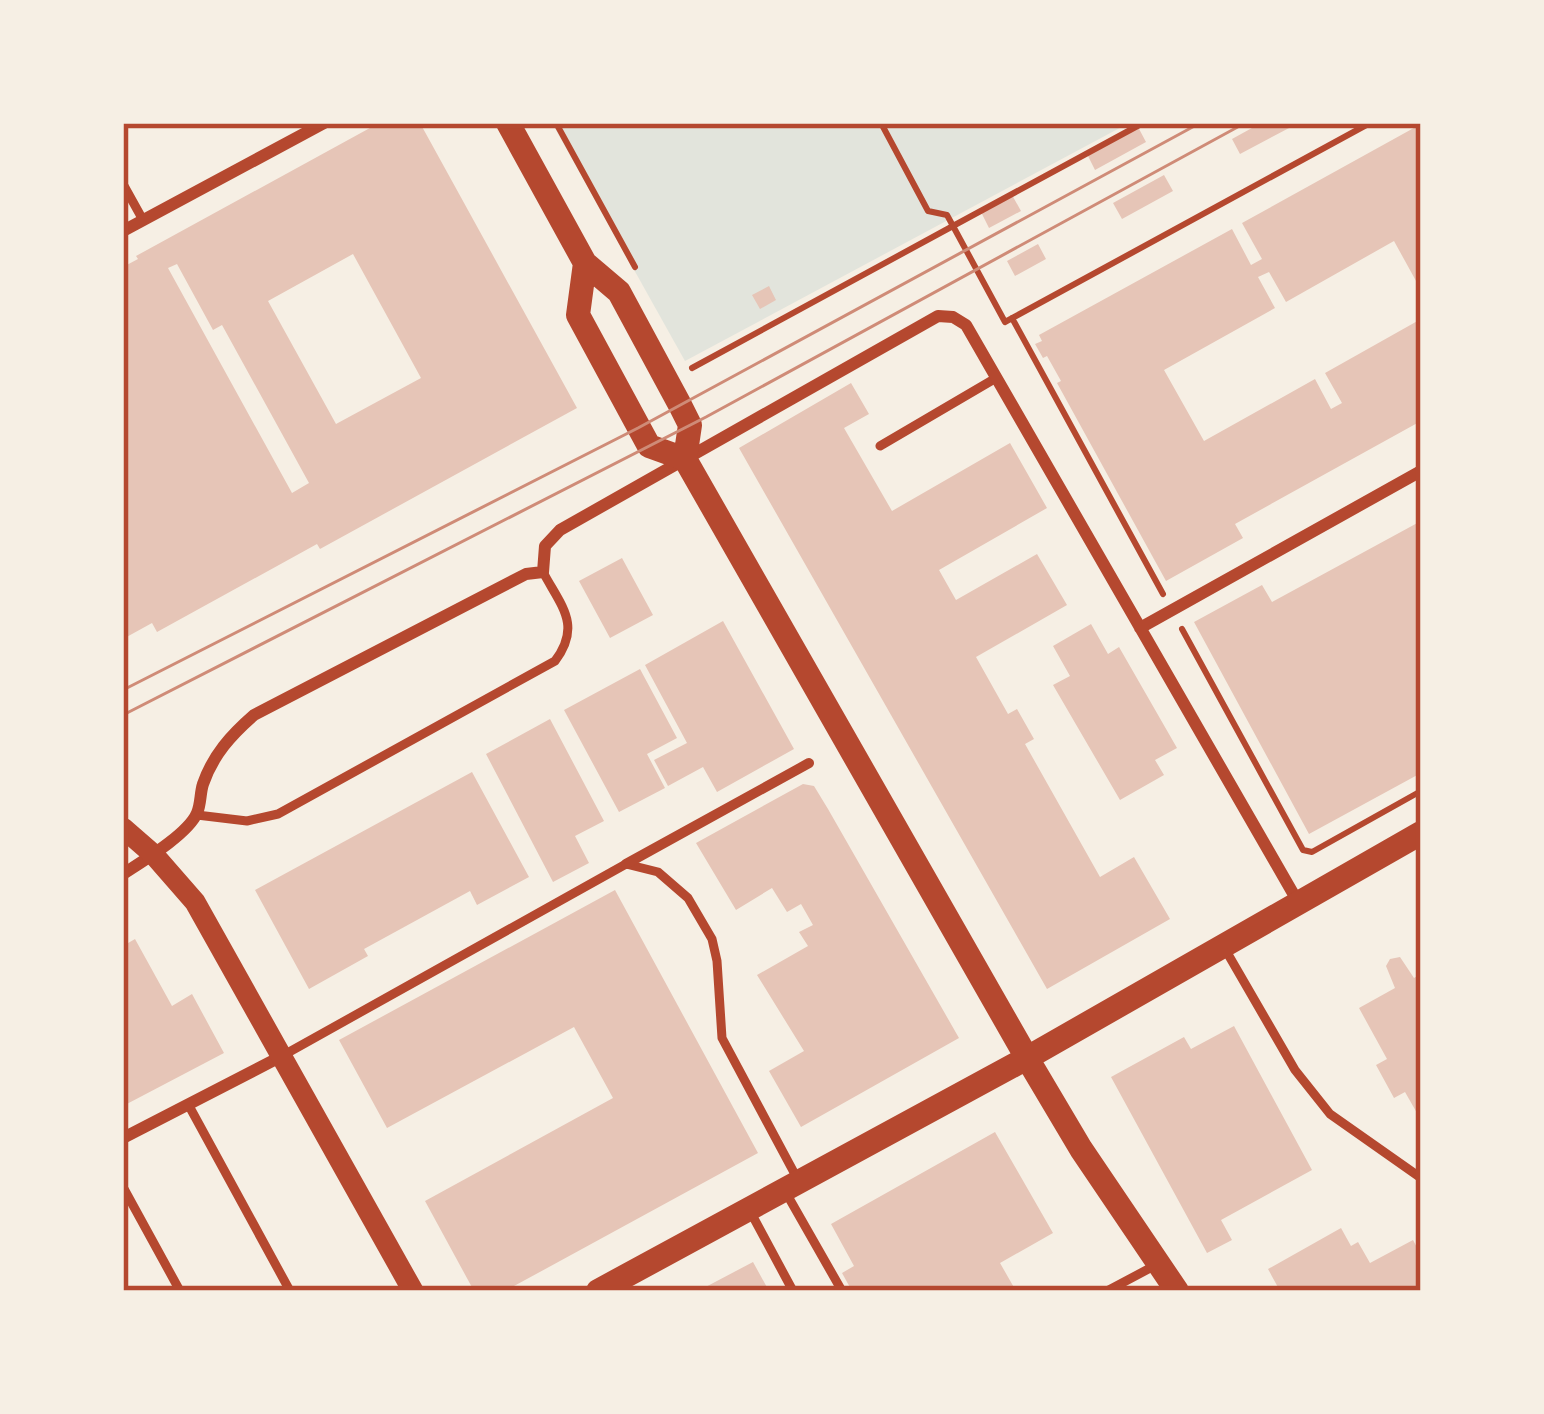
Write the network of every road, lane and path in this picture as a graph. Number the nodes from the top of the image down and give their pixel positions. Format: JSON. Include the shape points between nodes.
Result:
{"nodes":[{"id":1,"x":508,"y":123,"type":"edge"},
{"id":2,"x":556,"y":123,"type":"edge"},
{"id":3,"x":881,"y":123,"type":"edge"},
{"id":4,"x":1143,"y":123,"type":"edge"},
{"id":5,"x":1370,"y":123,"type":"edge"},
{"id":6,"x":317,"y":125,"type":"edge"},
{"id":7,"x":123,"y":184,"type":"edge"},
{"id":8,"x":143,"y":220,"type":"junction"},
{"id":9,"x":952,"y":226,"type":"junction"},
{"id":10,"x":123,"y":231,"type":"edge"},
{"id":11,"x":585,"y":263,"type":"junction"},
{"id":12,"x":639,"y":276,"type":"dead end"},
{"id":13,"x":1012,"y":318,"type":"junction"},
{"id":14,"x":677,"y":371,"type":"dead end"},
{"id":15,"x":997,"y":378,"type":"junction"},
{"id":16,"x":880,"y":446,"type":"dead end"},
{"id":17,"x":685,"y":459,"type":"junction"},
{"id":18,"x":1421,"y":471,"type":"edge"},
{"id":19,"x":543,"y":572,"type":"junction"},
{"id":20,"x":1163,"y":594,"type":"dead end"},
{"id":21,"x":1180,"y":626,"type":"dead end"},
{"id":22,"x":1140,"y":628,"type":"junction"},
{"id":23,"x":809,"y":763,"type":"dead end"},
{"id":24,"x":1421,"y":791,"type":"edge"},
{"id":25,"x":197,"y":815,"type":"junction"},
{"id":26,"x":123,"y":828,"type":"edge"},
{"id":27,"x":1421,"y":833,"type":"edge"},
{"id":28,"x":154,"y":855,"type":"junction"},
{"id":29,"x":626,"y":864,"type":"junction"},
{"id":30,"x":123,"y":874,"type":"edge"},
{"id":31,"x":1298,"y":902,"type":"junction"},
{"id":32,"x":1222,"y":944,"type":"junction"},
{"id":33,"x":282,"y":1056,"type":"junction"},
{"id":34,"x":1027,"y":1058,"type":"junction"},
{"id":35,"x":188,"y":1104,"type":"junction"},
{"id":36,"x":123,"y":1138,"type":"edge"},
{"id":37,"x":1421,"y":1178,"type":"edge"},
{"id":38,"x":123,"y":1187,"type":"edge"},
{"id":39,"x":792,"y":1187,"type":"junction"},
{"id":40,"x":749,"y":1210,"type":"junction"},
{"id":41,"x":1159,"y":1263,"type":"junction"},
{"id":42,"x":181,"y":1291,"type":"edge"},
{"id":43,"x":290,"y":1291,"type":"edge"},
{"id":44,"x":413,"y":1291,"type":"edge"},
{"id":45,"x":598,"y":1291,"type":"edge"},
{"id":46,"x":793,"y":1291,"type":"edge"},
{"id":47,"x":842,"y":1291,"type":"edge"},
{"id":48,"x":1107,"y":1291,"type":"edge"},
{"id":49,"x":1177,"y":1291,"type":"edge"}],
"edges":[{"from":1,"to":11,"type":"main road"},
{"from":2,"to":12,"type":"path"},
{"from":3,"to":9,"type":"path","via":[[928,211],[946,215]]},
{"from":4,"to":9,"type":"path"},
{"from":5,"to":13,"type":"path"},
{"from":6,"to":8,"type":"street"},
{"from":7,"to":8,"type":"lane"},
{"from":8,"to":10,"type":"street"},
{"from":9,"to":13,"type":"path","via":[[1005,322]]},
{"from":9,"to":14,"type":"path","via":[[698,367]]},
{"from":11,"to":17,"type":"main road","via":[[619,292],[680,405],[690,425]]},
{"from":11,"to":17,"type":"main road","via":[[578,315],[649,446]]},
{"from":13,"to":20,"type":"path"},
{"from":15,"to":16,"type":"lane"},
{"from":15,"to":17,"type":"street","via":[[966,325],[938,316]]},
{"from":15,"to":22,"type":"street"},
{"from":17,"to":19,"type":"street","via":[[560,530],[545,545]]},
{"from":17,"to":34,"type":"main road"},
{"from":18,"to":22,"type":"street"},
{"from":19,"to":25,"type":"street","via":[[254,715],[213,760]]},
{"from":19,"to":25,"type":"lane","via":[[569,620],[569,642],[555,661],[278,814],[247,821]]},
{"from":21,"to":24,"type":"path","via":[[1303,850]]},
{"from":22,"to":31,"type":"street"},
{"from":23,"to":29,"type":"street"},
{"from":25,"to":28,"type":"street"},
{"from":26,"to":28,"type":"street"},
{"from":27,"to":31,"type":"main road"},
{"from":28,"to":30,"type":"street"},
{"from":28,"to":33,"type":"street","via":[[195,902]]},
{"from":29,"to":33,"type":"lane"},
{"from":29,"to":39,"type":"lane","via":[[658,872],[688,898],[712,939],[722,1038]]},
{"from":31,"to":32,"type":"main road"},
{"from":32,"to":34,"type":"main road"},
{"from":32,"to":37,"type":"lane","via":[[1294,1070],[1330,1114]]},
{"from":33,"to":35,"type":"street"},
{"from":33,"to":44,"type":"street"},
{"from":34,"to":39,"type":"main road"},
{"from":34,"to":41,"type":"main road"},
{"from":35,"to":36,"type":"street"},
{"from":35,"to":43,"type":"lane"},
{"from":38,"to":42,"type":"lane"},
{"from":39,"to":40,"type":"main road"},
{"from":39,"to":47,"type":"lane"},
{"from":40,"to":45,"type":"main road"},
{"from":40,"to":46,"type":"lane"},
{"from":41,"to":48,"type":"lane"},
{"from":41,"to":49,"type":"main road"}]}
